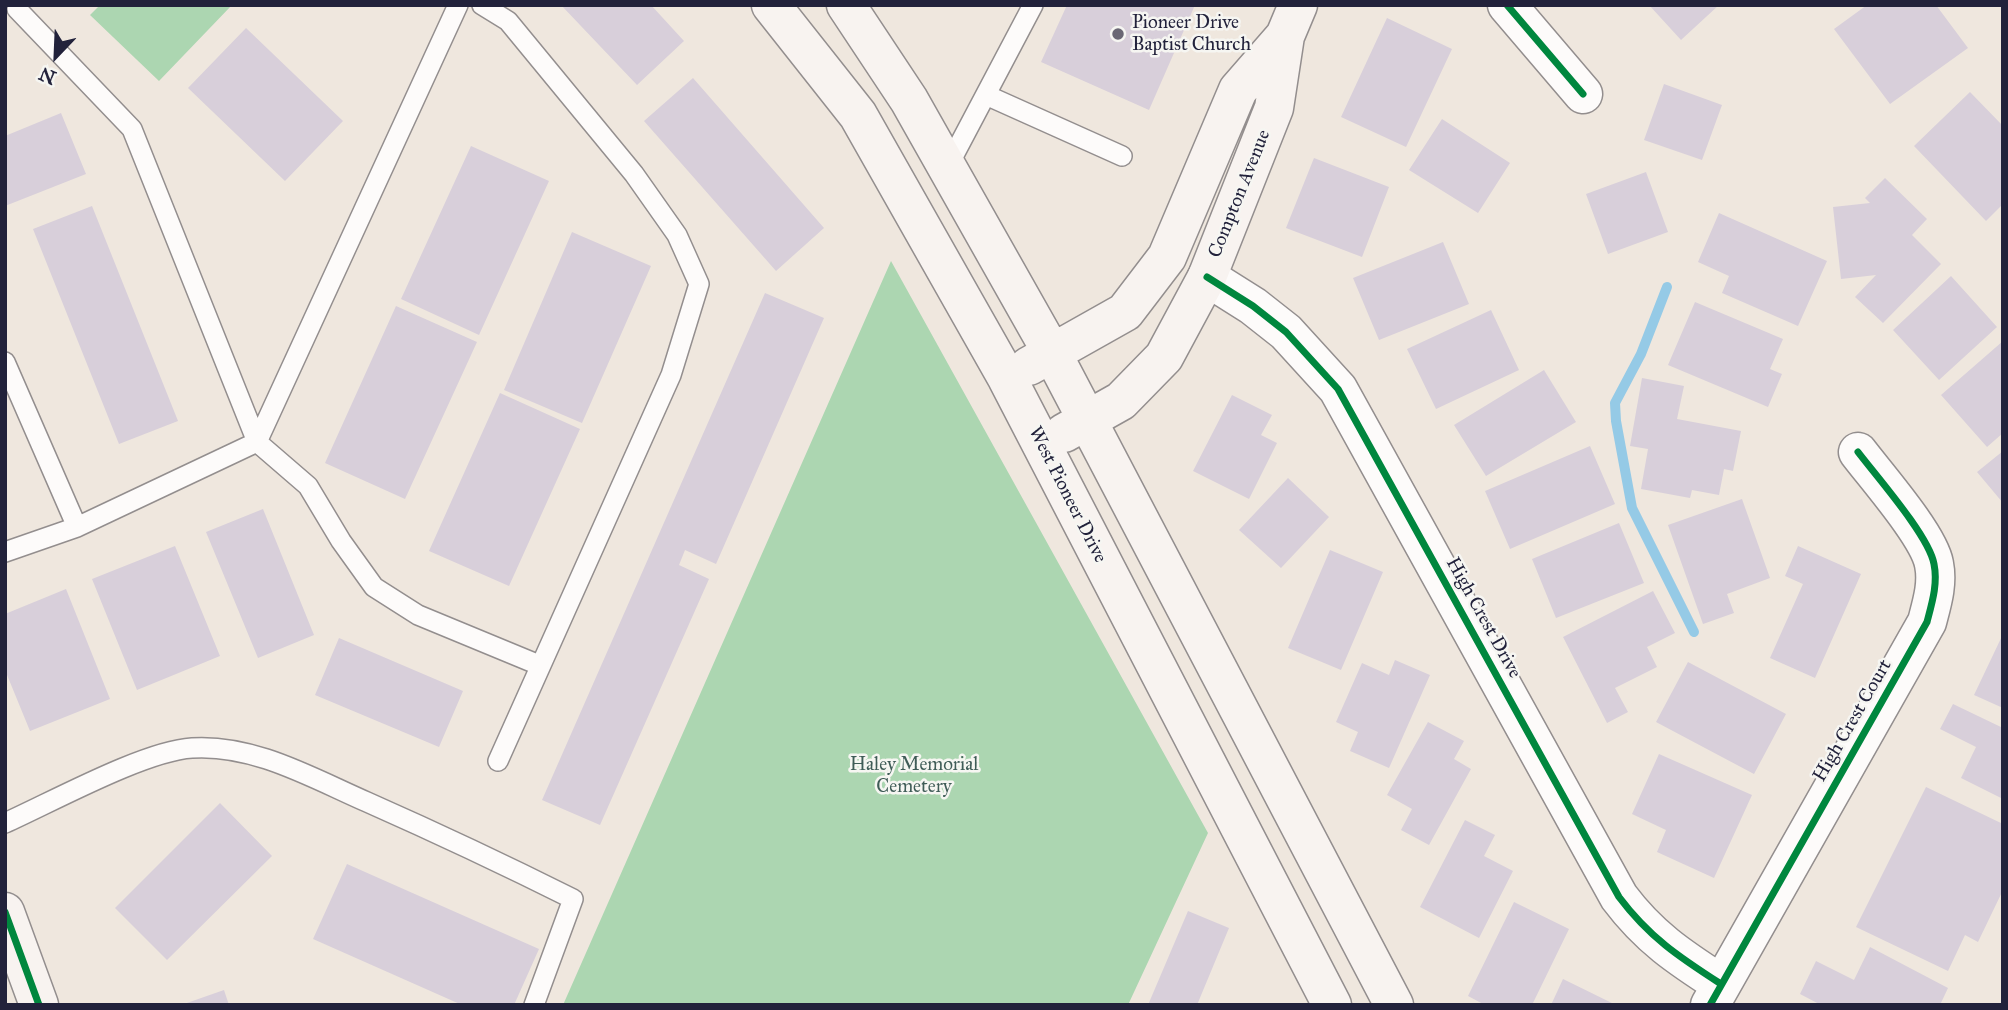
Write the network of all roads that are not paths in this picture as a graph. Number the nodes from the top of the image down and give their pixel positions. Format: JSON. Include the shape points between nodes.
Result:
{"nodes":[{"id":1,"x":458,"y":5,"type":"edge"},
{"id":2,"x":482,"y":5,"type":"edge"},
{"id":3,"x":771,"y":5,"type":"edge"},
{"id":4,"x":846,"y":5,"type":"edge"},
{"id":5,"x":1033,"y":5,"type":"edge"},
{"id":6,"x":1507,"y":5,"type":"edge"},
{"id":7,"x":14,"y":12,"type":"edge"},
{"id":8,"x":1291,"y":21,"type":"edge"},
{"id":9,"x":986,"y":94,"type":"junction"},
{"id":10,"x":1583,"y":94,"type":"dead end"},
{"id":11,"x":1122,"y":156,"type":"dead end"},
{"id":12,"x":947,"y":168,"type":"junction"},
{"id":13,"x":1207,"y":277,"type":"junction"},
{"id":14,"x":1052,"y":354,"type":"junction"},
{"id":15,"x":5,"y":362,"type":"edge"},
{"id":16,"x":1007,"y":378,"type":"junction"},
{"id":17,"x":1087,"y":421,"type":"junction"},
{"id":18,"x":257,"y":442,"type":"junction"},
{"id":19,"x":1041,"y":444,"type":"junction"},
{"id":20,"x":1858,"y":452,"type":"dead end"},
{"id":21,"x":77,"y":527,"type":"junction"},
{"id":22,"x":5,"y":552,"type":"edge"},
{"id":23,"x":539,"y":665,"type":"junction"},
{"id":24,"x":498,"y":761,"type":"dead end"},
{"id":25,"x":5,"y":823,"type":"edge"},
{"id":26,"x":5,"y":912,"type":"edge"},
{"id":27,"x":1716,"y":994,"type":"edge"},
{"id":28,"x":39,"y":1005,"type":"edge"},
{"id":29,"x":534,"y":1005,"type":"edge"},
{"id":30,"x":1332,"y":1005,"type":"edge"},
{"id":31,"x":1394,"y":1005,"type":"edge"}],
"edges":[{"from":1,"to":18,"type":"lane"},
{"from":2,"to":23,"type":"lane","via":[[508,21],[634,174],[677,235],[699,284],[671,375]]},
{"from":3,"to":16,"type":"main road","name":"West Pioneer Drive","via":[[858,115]]},
{"from":4,"to":12,"type":"main road","via":[[909,100]]},
{"from":5,"to":9,"type":"lane"},
{"from":6,"to":10,"type":"street"},
{"from":7,"to":18,"type":"lane","via":[[132,129]]},
{"from":8,"to":13,"type":"main road","name":"Compton Avenue","via":[[1274,108]]},
{"from":8,"to":14,"type":"main road","name":"Compton Avenue","via":[[1238,90],[1167,257],[1125,312]]},
{"from":9,"to":11,"type":"lane"},
{"from":9,"to":12,"type":"lane"},
{"from":12,"to":14,"type":"main road"},
{"from":13,"to":17,"type":"main road","name":"Compton Avenue","via":[[1164,357],[1133,391]]},
{"from":13,"to":27,"type":"street","name":"High Crest Drive","via":[[1286,332],[1338,389],[1619,897],[1639,923]]},
{"from":14,"to":16,"type":"main road","name":"Compton Avenue"},
{"from":14,"to":17,"type":"main road"},
{"from":15,"to":21,"type":"lane"},
{"from":16,"to":19,"type":"main road","name":"West Pioneer Drive"},
{"from":17,"to":19,"type":"main road","name":"Compton Avenue"},
{"from":17,"to":31,"type":"main road"},
{"from":18,"to":21,"type":"lane"},
{"from":18,"to":23,"type":"lane","via":[[308,486],[374,587],[418,615]]},
{"from":19,"to":30,"type":"main road","name":"West Pioneer Drive"},
{"from":20,"to":27,"type":"street","name":"High Crest Court","via":[[1919,534],[1934,562],[1935,589],[1927,622]]},
{"from":21,"to":22,"type":"lane"},
{"from":23,"to":24,"type":"lane"},
{"from":25,"to":29,"type":"lane","via":[[147,759],[191,748],[236,751],[277,763],[573,899]]},
{"from":26,"to":28,"type":"main road"}]}
